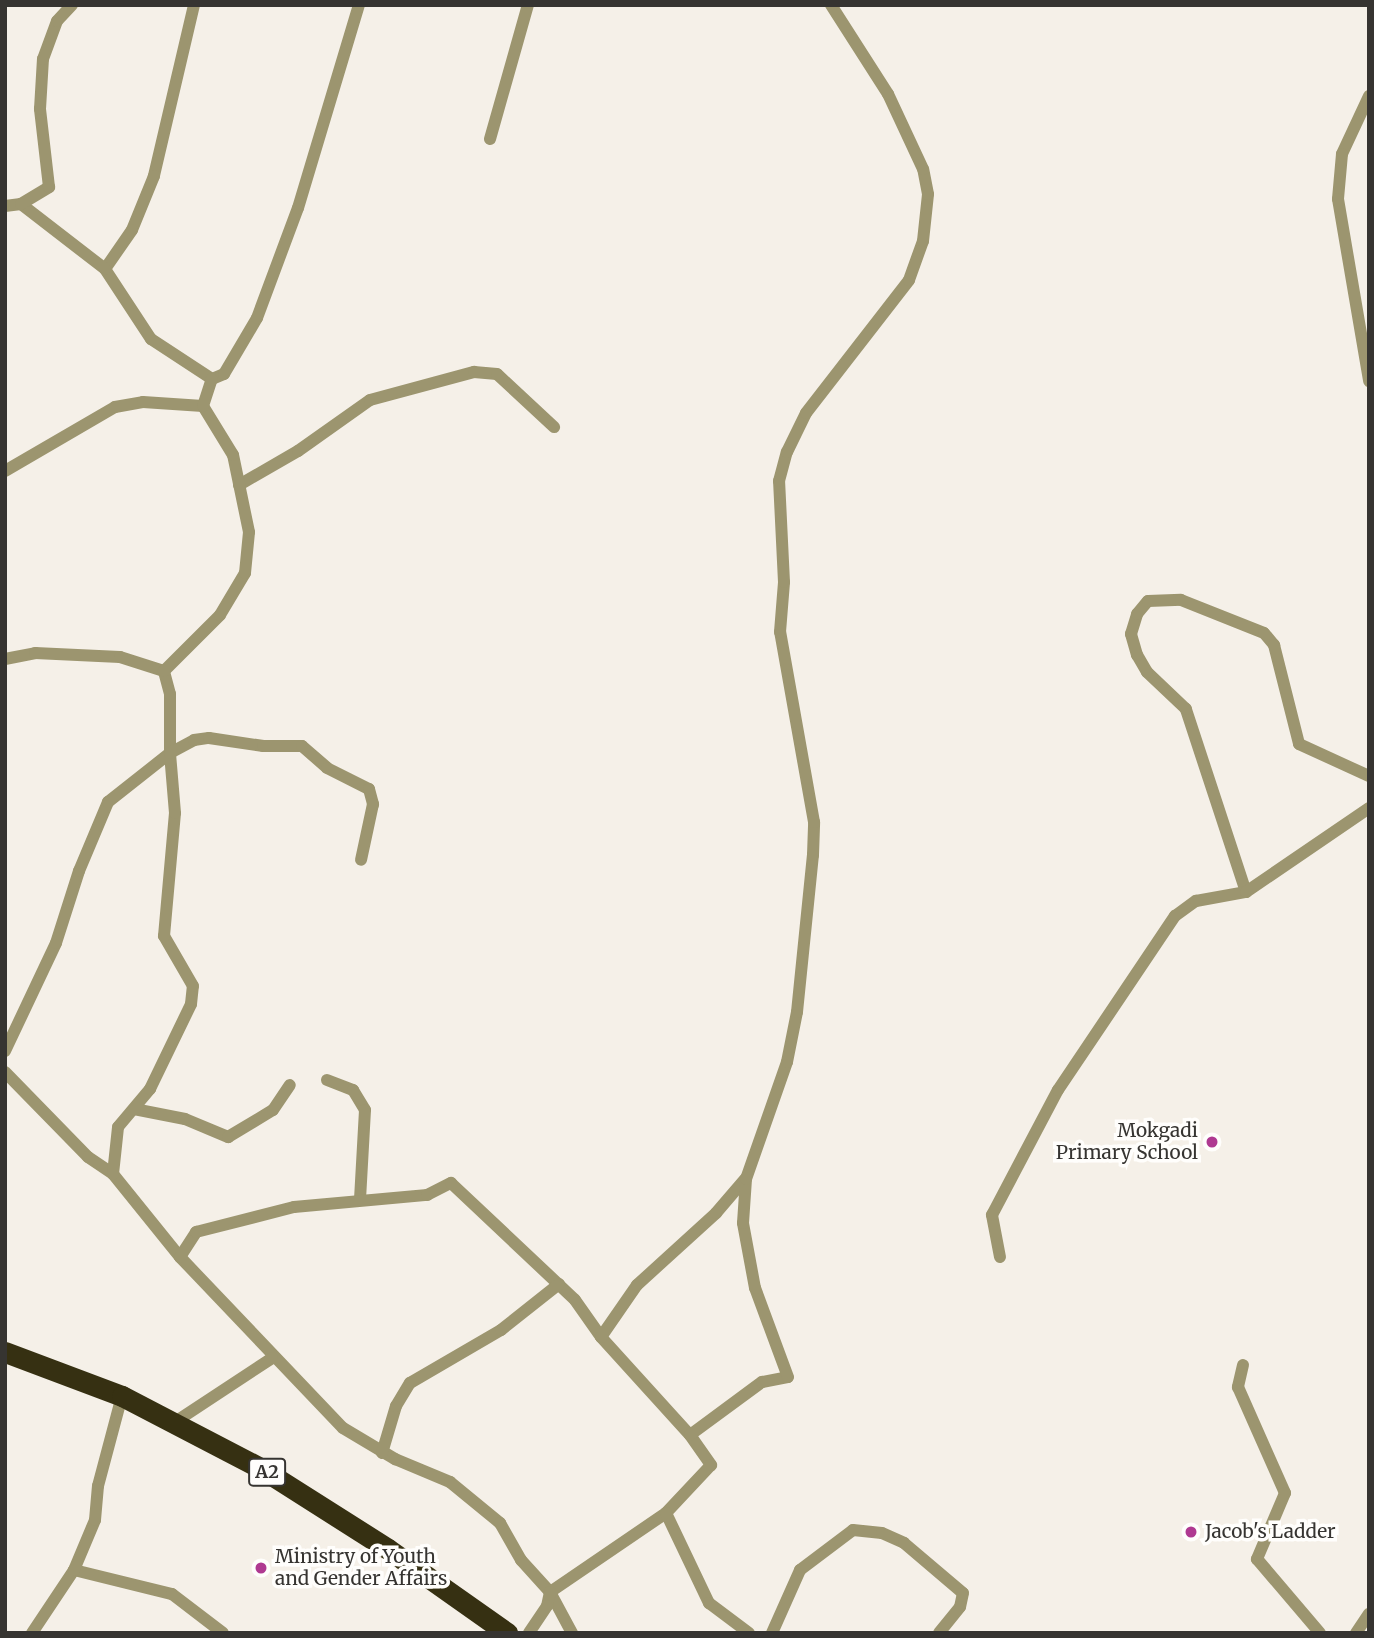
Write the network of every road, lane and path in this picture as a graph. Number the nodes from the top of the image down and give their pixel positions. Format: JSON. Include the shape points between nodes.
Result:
{"nodes":[{"id":1,"x":72,"y":5,"type":"edge"},
{"id":2,"x":194,"y":5,"type":"edge"},
{"id":3,"x":359,"y":5,"type":"edge"},
{"id":4,"x":528,"y":5,"type":"edge"},
{"id":5,"x":831,"y":5,"type":"edge"},
{"id":6,"x":1369,"y":96,"type":"edge"},
{"id":7,"x":490,"y":139,"type":"dead end"},
{"id":8,"x":21,"y":204,"type":"junction"},
{"id":9,"x":5,"y":206,"type":"edge"},
{"id":10,"x":105,"y":269,"type":"junction"},
{"id":11,"x":212,"y":379,"type":"junction"},
{"id":12,"x":1369,"y":381,"type":"edge"},
{"id":13,"x":203,"y":406,"type":"junction"},
{"id":14,"x":554,"y":427,"type":"dead end"},
{"id":15,"x":5,"y":471,"type":"edge"},
{"id":16,"x":239,"y":485,"type":"junction"},
{"id":17,"x":5,"y":659,"type":"edge"},
{"id":18,"x":164,"y":671,"type":"junction"},
{"id":19,"x":170,"y":753,"type":"junction"},
{"id":20,"x":1369,"y":776,"type":"edge"},
{"id":21,"x":1369,"y":808,"type":"edge"},
{"id":22,"x":361,"y":860,"type":"dead end"},
{"id":23,"x":1246,"y":892,"type":"junction"},
{"id":24,"x":5,"y":1051,"type":"edge"},
{"id":25,"x":5,"y":1072,"type":"edge"},
{"id":26,"x":327,"y":1080,"type":"dead end"},
{"id":27,"x":290,"y":1085,"type":"dead end"},
{"id":28,"x":134,"y":1109,"type":"junction"},
{"id":29,"x":113,"y":1174,"type":"junction"},
{"id":30,"x":746,"y":1179,"type":"junction"},
{"id":31,"x":360,"y":1200,"type":"junction"},
{"id":32,"x":180,"y":1257,"type":"junction"},
{"id":33,"x":1000,"y":1257,"type":"dead end"},
{"id":34,"x":559,"y":1284,"type":"junction"},
{"id":35,"x":601,"y":1338,"type":"junction"},
{"id":36,"x":5,"y":1352,"type":"edge"},
{"id":37,"x":272,"y":1357,"type":"junction"},
{"id":38,"x":1243,"y":1366,"type":"dead end"},
{"id":39,"x":122,"y":1396,"type":"junction"},
{"id":40,"x":175,"y":1422,"type":"junction"},
{"id":41,"x":690,"y":1435,"type":"junction"},
{"id":42,"x":382,"y":1453,"type":"junction"},
{"id":43,"x":666,"y":1513,"type":"junction"},
{"id":44,"x":74,"y":1570,"type":"junction"},
{"id":45,"x":550,"y":1592,"type":"junction"},
{"id":46,"x":1369,"y":1615,"type":"edge"},
{"id":47,"x":32,"y":1633,"type":"edge"},
{"id":48,"x":223,"y":1633,"type":"edge"},
{"id":49,"x":507,"y":1633,"type":"edge"},
{"id":50,"x":529,"y":1633,"type":"edge"},
{"id":51,"x":572,"y":1633,"type":"edge"},
{"id":52,"x":749,"y":1633,"type":"edge"},
{"id":53,"x":772,"y":1633,"type":"edge"},
{"id":54,"x":939,"y":1633,"type":"edge"},
{"id":55,"x":1320,"y":1633,"type":"edge"},
{"id":56,"x":1356,"y":1633,"type":"edge"}],
"edges":[{"from":1,"to":8,"type":"street","via":[[57,21],[43,59],[40,109],[49,187]]},
{"from":2,"to":10,"type":"street","via":[[154,176],[132,230]]},
{"from":3,"to":11,"type":"street","via":[[298,208],[257,318],[224,374]]},
{"from":4,"to":7,"type":"street"},
{"from":5,"to":30,"type":"street","via":[[888,94],[923,169],[928,194],[923,241],[909,280],[806,413],[779,481],[780,632],[814,822],[813,855],[797,1012],[787,1062]]},
{"from":6,"to":12,"type":"street","via":[[1342,154],[1338,199]]},
{"from":8,"to":9,"type":"street"},
{"from":8,"to":10,"type":"street"},
{"from":10,"to":11,"type":"street","via":[[151,340]]},
{"from":11,"to":13,"type":"street"},
{"from":13,"to":15,"type":"street","via":[[143,402],[115,407]]},
{"from":13,"to":16,"type":"street","via":[[233,455]]},
{"from":14,"to":16,"type":"street","via":[[497,374],[461,374],[370,400],[298,451]]},
{"from":16,"to":18,"type":"street","via":[[249,532],[245,573],[220,615]]},
{"from":17,"to":18,"type":"street","via":[[35,653],[108,656]]},
{"from":18,"to":19,"type":"street","via":[[170,694]]},
{"from":19,"to":22,"type":"street","via":[[194,740],[209,738],[302,746],[327,768],[369,789],[373,804]]},
{"from":19,"to":24,"type":"street","via":[[108,802],[56,943]]},
{"from":19,"to":28,"type":"street","via":[[175,813],[164,936],[193,986],[191,1004],[150,1089]]},
{"from":20,"to":23,"type":"street","via":[[1299,744],[1275,645],[1264,634],[1181,600],[1148,601],[1137,614],[1131,634],[1137,655],[1147,672],[1186,709]]},
{"from":21,"to":23,"type":"street"},
{"from":23,"to":33,"type":"street","via":[[1196,901],[1175,916],[1058,1090],[992,1215]]},
{"from":25,"to":29,"type":"street","via":[[88,1157]]},
{"from":26,"to":31,"type":"street","via":[[353,1090],[365,1110]]},
{"from":27,"to":28,"type":"street","via":[[274,1110],[228,1137],[185,1119]]},
{"from":28,"to":29,"type":"street","via":[[118,1127]]},
{"from":29,"to":32,"type":"street"},
{"from":30,"to":35,"type":"street","via":[[638,1285]]},
{"from":30,"to":41,"type":"street","via":[[743,1223],[748,1262],[765,1322],[788,1377],[762,1382]]},
{"from":31,"to":32,"type":"street","via":[[293,1207],[196,1232]]},
{"from":31,"to":34,"type":"street","via":[[427,1195],[444,1183],[458,1185]]},
{"from":32,"to":37,"type":"street"},
{"from":34,"to":35,"type":"street"},
{"from":34,"to":42,"type":"street","via":[[501,1329],[410,1383],[396,1406]]},
{"from":35,"to":41,"type":"street"},
{"from":36,"to":39,"type":"highway","number":"A2"},
{"from":37,"to":40,"type":"street"},
{"from":37,"to":42,"type":"street","via":[[343,1428]]},
{"from":38,"to":55,"type":"street","via":[[1238,1387],[1285,1493],[1257,1559]]},
{"from":39,"to":40,"type":"highway","number":"A2"},
{"from":39,"to":44,"type":"street","via":[[98,1486],[98,1512]]},
{"from":40,"to":49,"type":"highway","number":"A2","via":[[332,1513]]},
{"from":41,"to":43,"type":"street","via":[[710,1460],[710,1468]]},
{"from":42,"to":45,"type":"street","via":[[465,1491],[500,1523],[521,1560]]},
{"from":43,"to":45,"type":"street"},
{"from":43,"to":52,"type":"street","via":[[709,1603]]},
{"from":44,"to":47,"type":"street"},
{"from":44,"to":48,"type":"street","via":[[172,1594]]},
{"from":45,"to":50,"type":"street","via":[[547,1606]]},
{"from":45,"to":51,"type":"street"},
{"from":46,"to":56,"type":"street"},
{"from":53,"to":54,"type":"street","via":[[800,1570],[853,1530],[882,1534],[904,1544],[963,1593],[960,1607]]}]}
